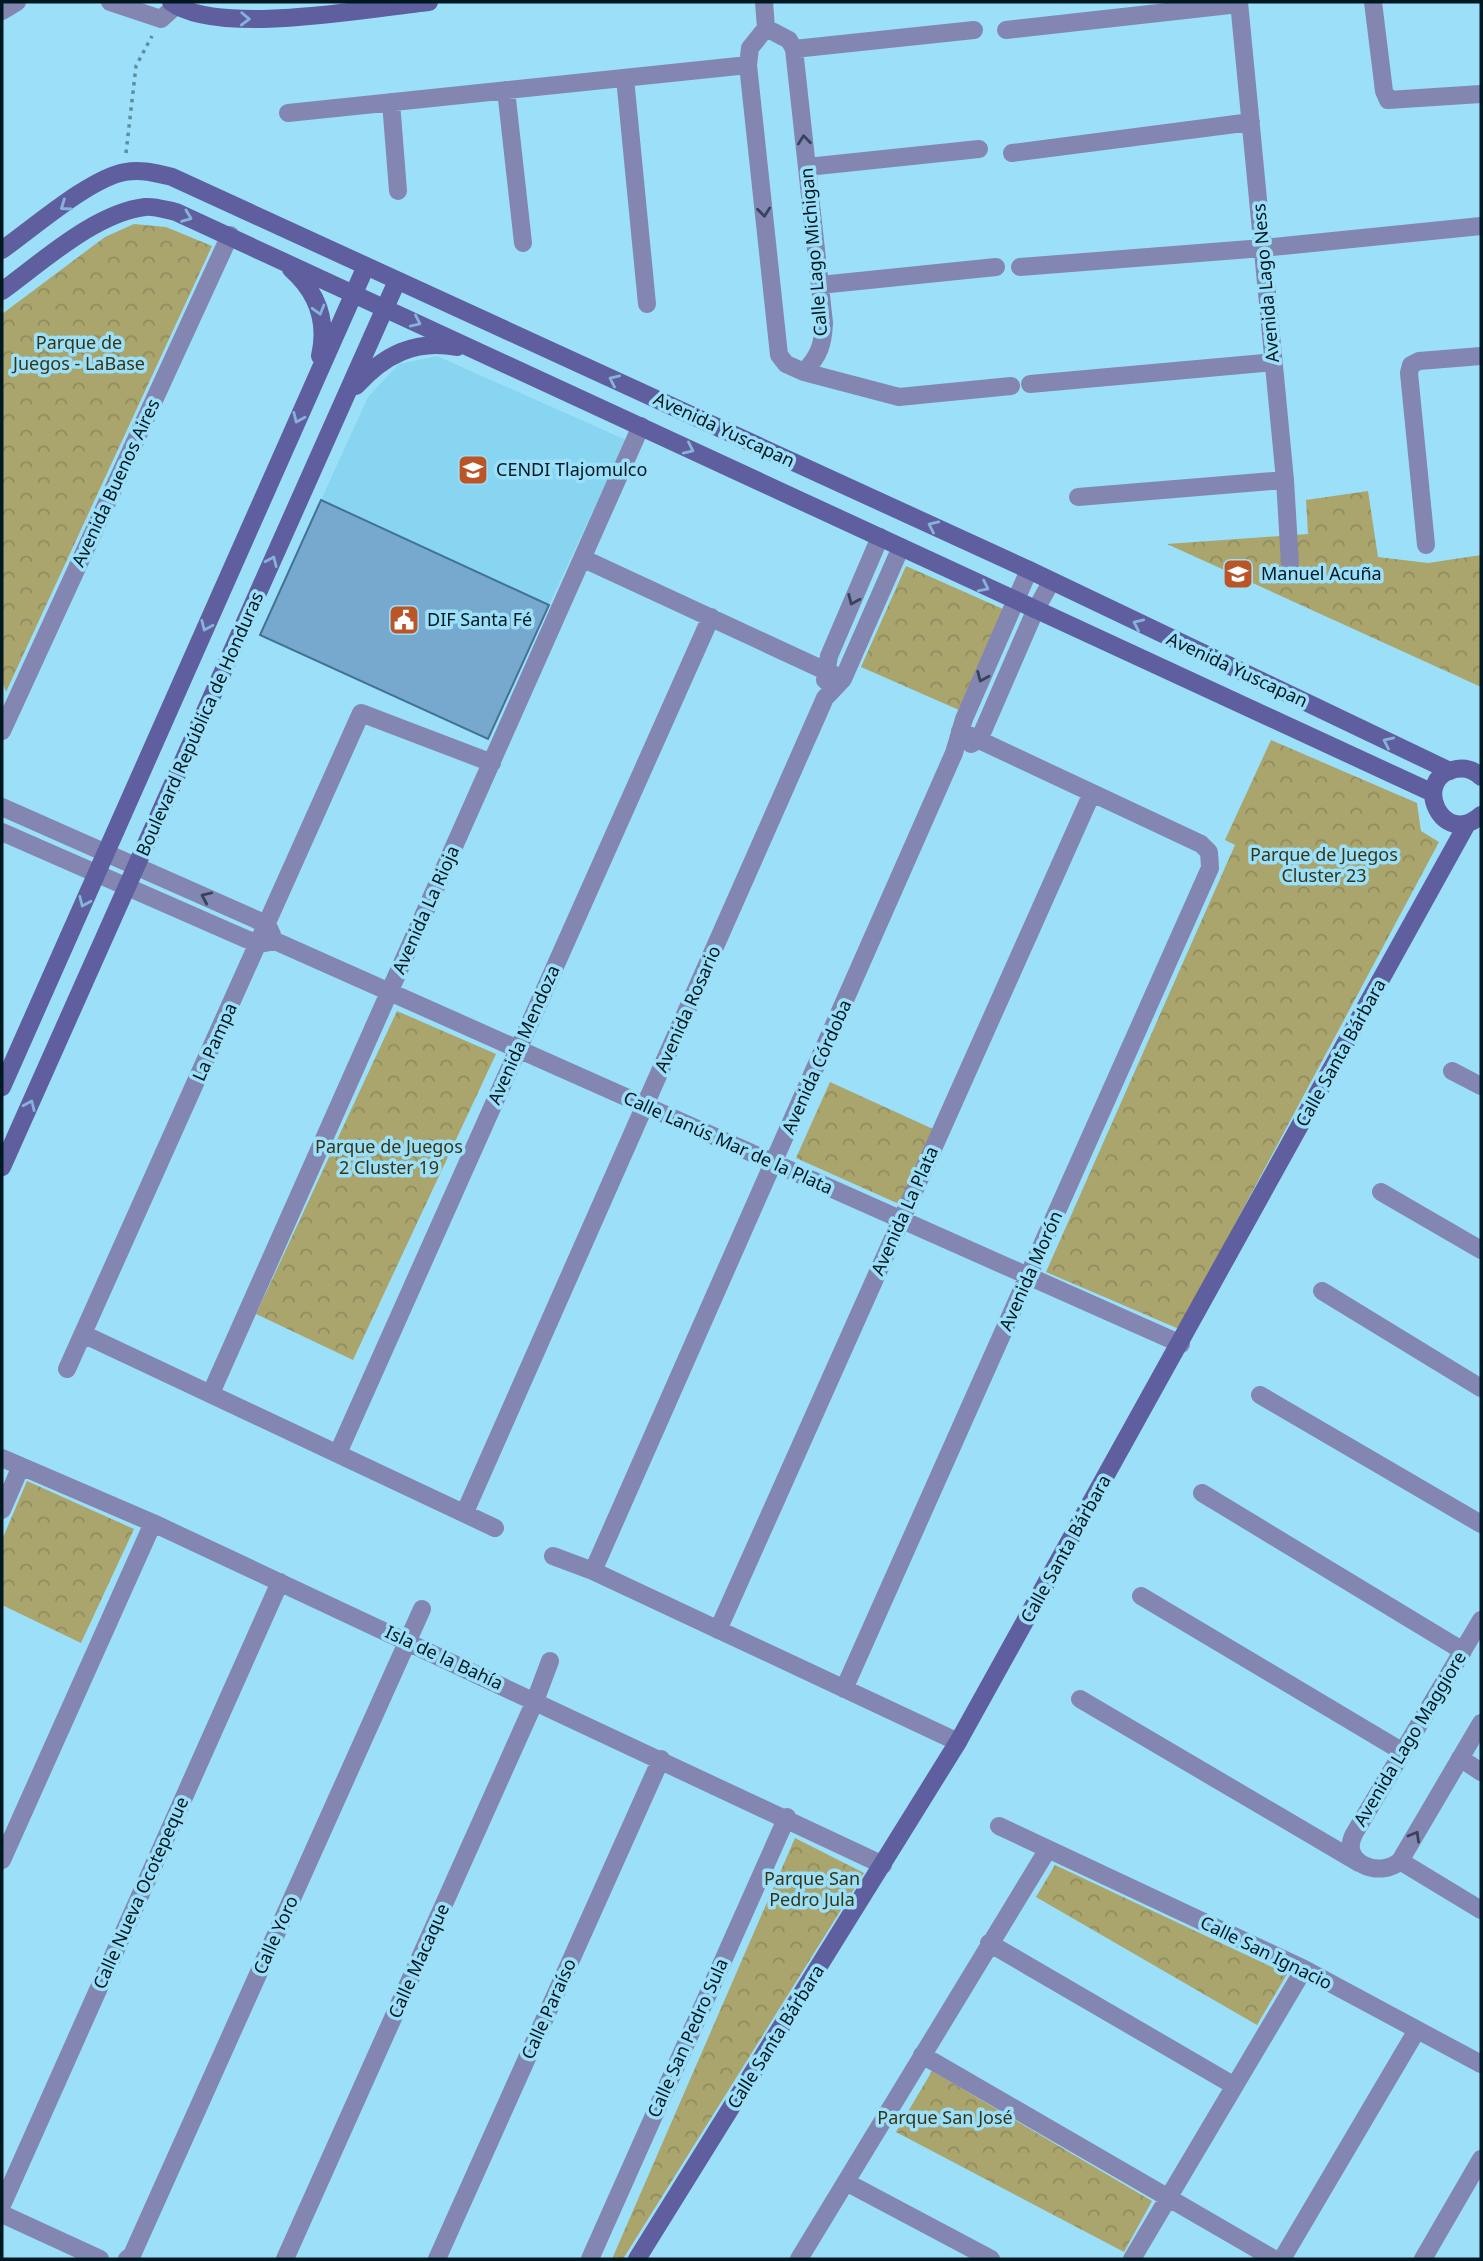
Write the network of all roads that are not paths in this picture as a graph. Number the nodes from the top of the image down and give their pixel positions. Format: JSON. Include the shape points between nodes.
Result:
{"nodes":[{"id":1,"x":18,"y":2,"type":"edge"},
{"id":2,"x":110,"y":2,"type":"edge"},
{"id":3,"x":429,"y":2,"type":"edge"},
{"id":4,"x":764,"y":2,"type":"edge"},
{"id":5,"x":1373,"y":2,"type":"edge"},
{"id":6,"x":176,"y":3,"type":"edge"},
{"id":7,"x":1239,"y":3,"type":"edge"},
{"id":8,"x":2,"y":11,"type":"edge"},
{"id":9,"x":766,"y":28,"type":"junction"},
{"id":10,"x":974,"y":30,"type":"dead end"},
{"id":11,"x":1006,"y":30,"type":"dead end"},
{"id":12,"x":794,"y":49,"type":"junction"},
{"id":13,"x":748,"y":65,"type":"junction"},
{"id":14,"x":625,"y":78,"type":"junction"},
{"id":15,"x":506,"y":90,"type":"junction"},
{"id":16,"x":1481,"y":94,"type":"edge"},
{"id":17,"x":391,"y":102,"type":"junction"},
{"id":18,"x":288,"y":113,"type":"dead end"},
{"id":19,"x":1251,"y":122,"type":"junction"},
{"id":20,"x":979,"y":149,"type":"dead end"},
{"id":21,"x":1012,"y":153,"type":"dead end"},
{"id":22,"x":807,"y":167,"type":"junction"},
{"id":23,"x":398,"y":191,"type":"dead end"},
{"id":24,"x":1481,"y":226,"type":"edge"},
{"id":25,"x":230,"y":235,"type":"junction"},
{"id":26,"x":523,"y":243,"type":"dead end"},
{"id":27,"x":1263,"y":248,"type":"junction"},
{"id":28,"x":2,"y":250,"type":"edge"},
{"id":29,"x":278,"y":257,"type":"junction"},
{"id":30,"x":366,"y":267,"type":"junction"},
{"id":31,"x":996,"y":267,"type":"dead end"},
{"id":32,"x":1020,"y":267,"type":"dead end"},
{"id":33,"x":397,"y":281,"type":"junction"},
{"id":34,"x":820,"y":285,"type":"junction"},
{"id":35,"x":2,"y":291,"type":"edge"},
{"id":36,"x":354,"y":293,"type":"junction"},
{"id":37,"x":647,"y":304,"type":"dead end"},
{"id":38,"x":385,"y":307,"type":"junction"},
{"id":39,"x":481,"y":352,"type":"junction"},
{"id":40,"x":1481,"y":356,"type":"edge"},
{"id":41,"x":1274,"y":362,"type":"junction"},
{"id":42,"x":804,"y":372,"type":"junction"},
{"id":43,"x":1030,"y":384,"type":"dead end"},
{"id":44,"x":1011,"y":386,"type":"dead end"},
{"id":45,"x":313,"y":387,"type":"junction"},
{"id":46,"x":344,"y":399,"type":"junction"},
{"id":47,"x":641,"y":426,"type":"junction"},
{"id":48,"x":1285,"y":480,"type":"junction"},
{"id":49,"x":1078,"y":497,"type":"dead end"},
{"id":50,"x":880,"y":537,"type":"junction"},
{"id":51,"x":1426,"y":545,"type":"dead end"},
{"id":52,"x":901,"y":547,"type":"junction"},
{"id":53,"x":584,"y":559,"type":"junction"},
{"id":54,"x":1290,"y":564,"type":"dead end"},
{"id":55,"x":1029,"y":570,"type":"junction"},
{"id":56,"x":1051,"y":582,"type":"junction"},
{"id":57,"x":1014,"y":601,"type":"junction"},
{"id":58,"x":1035,"y":611,"type":"junction"},
{"id":59,"x":711,"y":617,"type":"junction"},
{"id":60,"x":825,"y":670,"type":"junction"},
{"id":61,"x":844,"y":679,"type":"junction"},
{"id":62,"x":825,"y":698,"type":"junction"},
{"id":63,"x":2,"y":731,"type":"edge"},
{"id":64,"x":960,"y":731,"type":"junction"},
{"id":65,"x":979,"y":740,"type":"junction"},
{"id":66,"x":954,"y":753,"type":"junction"},
{"id":67,"x":492,"y":763,"type":"junction"},
{"id":68,"x":1450,"y":771,"type":"junction"},
{"id":69,"x":1481,"y":777,"type":"edge"},
{"id":70,"x":1093,"y":793,"type":"junction"},
{"id":71,"x":1433,"y":793,"type":"junction"},
{"id":72,"x":2,"y":807,"type":"edge"},
{"id":73,"x":1474,"y":820,"type":"edge"},
{"id":74,"x":2,"y":832,"type":"edge"},
{"id":75,"x":106,"y":853,"type":"junction"},
{"id":76,"x":137,"y":867,"type":"junction"},
{"id":77,"x":97,"y":873,"type":"junction"},
{"id":78,"x":128,"y":886,"type":"junction"},
{"id":79,"x":268,"y":937,"type":"junction"},
{"id":80,"x":390,"y":992,"type":"junction"},
{"id":81,"x":518,"y":1049,"type":"junction"},
{"id":82,"x":1452,"y":1071,"type":"dead end"},
{"id":83,"x":1481,"y":1086,"type":"edge"},
{"id":84,"x":2,"y":1087,"type":"edge"},
{"id":85,"x":645,"y":1106,"type":"junction"},
{"id":86,"x":775,"y":1164,"type":"junction"},
{"id":87,"x":2,"y":1167,"type":"edge"},
{"id":88,"x":1381,"y":1192,"type":"dead end"},
{"id":89,"x":901,"y":1220,"type":"junction"},
{"id":90,"x":1481,"y":1250,"type":"edge"},
{"id":91,"x":1028,"y":1277,"type":"junction"},
{"id":92,"x":1322,"y":1291,"type":"dead end"},
{"id":93,"x":83,"y":1334,"type":"junction"},
{"id":94,"x":1181,"y":1344,"type":"junction"},
{"id":95,"x":67,"y":1369,"type":"dead end"},
{"id":96,"x":1481,"y":1388,"type":"edge"},
{"id":97,"x":211,"y":1393,"type":"junction"},
{"id":98,"x":1261,"y":1395,"type":"dead end"},
{"id":99,"x":338,"y":1453,"type":"junction"},
{"id":100,"x":2,"y":1458,"type":"edge"},
{"id":101,"x":21,"y":1466,"type":"junction"},
{"id":102,"x":1202,"y":1493,"type":"dead end"},
{"id":103,"x":2,"y":1510,"type":"edge"},
{"id":104,"x":465,"y":1512,"type":"junction"},
{"id":105,"x":152,"y":1523,"type":"junction"},
{"id":106,"x":1481,"y":1524,"type":"edge"},
{"id":107,"x":495,"y":1528,"type":"dead end"},
{"id":108,"x":553,"y":1556,"type":"dead end"},
{"id":109,"x":593,"y":1572,"type":"junction"},
{"id":110,"x":280,"y":1582,"type":"junction"},
{"id":111,"x":1141,"y":1596,"type":"dead end"},
{"id":112,"x":422,"y":1609,"type":"dead end"},
{"id":113,"x":1481,"y":1620,"type":"edge"},
{"id":114,"x":719,"y":1630,"type":"junction"},
{"id":115,"x":408,"y":1642,"type":"junction"},
{"id":116,"x":1463,"y":1651,"type":"junction"},
{"id":117,"x":550,"y":1661,"type":"dead end"},
{"id":118,"x":844,"y":1689,"type":"junction"},
{"id":119,"x":1080,"y":1699,"type":"dead end"},
{"id":120,"x":535,"y":1701,"type":"junction"},
{"id":121,"x":1481,"y":1723,"type":"edge"},
{"id":122,"x":958,"y":1742,"type":"junction"},
{"id":123,"x":1403,"y":1752,"type":"junction"},
{"id":124,"x":1460,"y":1758,"type":"junction"},
{"id":125,"x":661,"y":1759,"type":"junction"},
{"id":126,"x":1481,"y":1772,"type":"edge"},
{"id":127,"x":787,"y":1817,"type":"junction"},
{"id":128,"x":999,"y":1826,"type":"dead end"},
{"id":129,"x":1048,"y":1849,"type":"junction"},
{"id":130,"x":2,"y":1860,"type":"edge"},
{"id":131,"x":1400,"y":1861,"type":"junction"},
{"id":132,"x":883,"y":1865,"type":"junction"},
{"id":133,"x":1365,"y":1867,"type":"junction"},
{"id":134,"x":1481,"y":1910,"type":"edge"},
{"id":135,"x":989,"y":1942,"type":"junction"},
{"id":136,"x":1304,"y":1969,"type":"junction"},
{"id":137,"x":1417,"y":2030,"type":"junction"},
{"id":138,"x":922,"y":2055,"type":"junction"},
{"id":139,"x":1481,"y":2064,"type":"edge"},
{"id":140,"x":1233,"y":2085,"type":"junction"},
{"id":141,"x":1481,"y":2159,"type":"edge"},
{"id":142,"x":846,"y":2182,"type":"junction"},
{"id":143,"x":1167,"y":2198,"type":"junction"},
{"id":144,"x":2,"y":2205,"type":"edge"},
{"id":145,"x":2,"y":2214,"type":"edge"},
{"id":146,"x":100,"y":2259,"type":"edge"},
{"id":147,"x":127,"y":2259,"type":"edge"},
{"id":148,"x":285,"y":2259,"type":"edge"},
{"id":149,"x":437,"y":2259,"type":"edge"},
{"id":150,"x":590,"y":2259,"type":"edge"},
{"id":151,"x":637,"y":2259,"type":"edge"},
{"id":152,"x":799,"y":2259,"type":"edge"},
{"id":153,"x":991,"y":2259,"type":"edge"},
{"id":154,"x":1132,"y":2259,"type":"edge"},
{"id":155,"x":1274,"y":2259,"type":"edge"},
{"id":156,"x":1282,"y":2259,"type":"edge"},
{"id":157,"x":1423,"y":2259,"type":"edge"}],
"edges":[{"from":1,"to":8,"type":"street"},
{"from":2,"to":6,"type":"street","via":[[161,19]]},
{"from":6,"to":3,"type":"street","one_way":true,"via":[[214,16],[249,20]]},
{"from":4,"to":9,"type":"street"},
{"from":5,"to":16,"type":"street","via":[[1388,100]]},
{"from":7,"to":11,"type":"street"},
{"from":7,"to":19,"type":"street","name":"Avenida Lago Ness"},
{"from":9,"to":12,"type":"street","via":[[789,40]]},
{"from":9,"to":13,"type":"street","via":[[750,48]]},
{"from":10,"to":12,"type":"street"},
{"from":22,"to":12,"type":"street","name":"Calle Lago Michigan","one_way":true},
{"from":13,"to":14,"type":"street"},
{"from":13,"to":42,"type":"street","one_way":true,"via":[[779,355],[786,364]]},
{"from":14,"to":15,"type":"street"},
{"from":14,"to":37,"type":"street"},
{"from":15,"to":17,"type":"street"},
{"from":15,"to":26,"type":"street"},
{"from":17,"to":18,"type":"street"},
{"from":17,"to":23,"type":"street"},
{"from":19,"to":21,"type":"street"},
{"from":19,"to":27,"type":"street","name":"Avenida Lago Ness"},
{"from":20,"to":22,"type":"street"},
{"from":22,"to":34,"type":"street","name":"Calle Lago Michigan"},
{"from":24,"to":27,"type":"street"},
{"from":25,"to":29,"type":"street","name":"Avenida Yuscapan"},
{"from":35,"to":25,"type":"street","name":"Avenida Yuscapan","one_way":true,"via":[[96,224],[121,212],[148,207],[176,212]]},
{"from":25,"to":63,"type":"street","name":"Avenida Buenos Aires"},
{"from":27,"to":32,"type":"street"},
{"from":27,"to":41,"type":"street","name":"Avenida Lago Ness"},
{"from":30,"to":28,"type":"street","name":"Avenida Yuscapan","one_way":true,"via":[[172,177],[149,171],[124,172],[100,181]]},
{"from":29,"to":36,"type":"street","name":"Avenida Yuscapan"},
{"from":29,"to":45,"type":"street","one_way":true,"via":[[305,281],[322,318],[323,341]]},
{"from":30,"to":33,"type":"street","name":"Avenida Yuscapan"},
{"from":30,"to":36,"type":"street","name":"Boulevard República de Honduras"},
{"from":31,"to":34,"type":"street"},
{"from":33,"to":38,"type":"street","name":"Boulevard República de Honduras"},
{"from":55,"to":33,"type":"street","name":"Avenida Yuscapan","one_way":true},
{"from":34,"to":42,"type":"street","name":"Calle Lago Michigan","via":[[823,344]]},
{"from":36,"to":38,"type":"street","name":"Avenida Yuscapan"},
{"from":36,"to":45,"type":"street","name":"Boulevard República de Honduras"},
{"from":38,"to":39,"type":"street","name":"Avenida Yuscapan","one_way":true},
{"from":38,"to":46,"type":"street","name":"Boulevard República de Honduras"},
{"from":39,"to":46,"type":"street","via":[[441,344],[398,351],[369,371]]},
{"from":39,"to":47,"type":"street","name":"Avenida Yuscapan"},
{"from":40,"to":51,"type":"street","via":[[1411,365]]},
{"from":41,"to":43,"type":"street"},
{"from":41,"to":48,"type":"street","name":"Avenida Lago Ness"},
{"from":42,"to":44,"type":"street","via":[[899,397]]},
{"from":45,"to":75,"type":"street","name":"Boulevard República de Honduras","one_way":true},
{"from":76,"to":46,"type":"street","name":"Boulevard República de Honduras","one_way":true},
{"from":47,"to":50,"type":"street","name":"Avenida Yuscapan","one_way":true},
{"from":47,"to":53,"type":"street","name":"Avenida La Rioja"},
{"from":48,"to":49,"type":"street"},
{"from":48,"to":54,"type":"street","name":"Avenida Lago Ness"},
{"from":50,"to":52,"type":"street","name":"Avenida Yuscapan"},
{"from":50,"to":60,"type":"street","name":"Avenida Rosario","one_way":true},
{"from":52,"to":57,"type":"street","name":"Avenida Yuscapan","one_way":true},
{"from":52,"to":61,"type":"street","name":"Avenida Rosario"},
{"from":53,"to":59,"type":"street"},
{"from":53,"to":67,"type":"street","name":"Avenida La Rioja"},
{"from":55,"to":56,"type":"street","name":"Avenida Yuscapan"},
{"from":55,"to":57,"type":"street","name":"Avenida Córdoba"},
{"from":56,"to":58,"type":"street"},
{"from":68,"to":56,"type":"street","name":"Avenida Yuscapan","one_way":true},
{"from":57,"to":58,"type":"street","name":"Avenida Yuscapan"},
{"from":57,"to":64,"type":"street","name":"Avenida Córdoba","one_way":true},
{"from":58,"to":65,"type":"street"},
{"from":58,"to":71,"type":"street","name":"Avenida Yuscapan"},
{"from":59,"to":60,"type":"street"},
{"from":59,"to":81,"type":"street","name":"Avenida Mendoza"},
{"from":60,"to":61,"type":"street"},
{"from":60,"to":62,"type":"street","name":"Avenida Rosario"},
{"from":61,"to":62,"type":"street","name":"Avenida Rosario"},
{"from":62,"to":85,"type":"street","name":"Avenida Rosario"},
{"from":64,"to":65,"type":"street"},
{"from":64,"to":66,"type":"street","name":"Avenida Córdoba"},
{"from":65,"to":66,"type":"street"},
{"from":65,"to":70,"type":"street"},
{"from":66,"to":86,"type":"street","name":"Avenida Córdoba"},
{"from":67,"to":79,"type":"street","name":"La Pampa","via":[[361,713]]},
{"from":67,"to":80,"type":"street","name":"Avenida La Rioja"},
{"from":68,"to":69,"type":"street","name":"Avenida Yuscapan","via":[[1468,769]]},
{"from":68,"to":71,"type":"street","via":[[1436,783]]},
{"from":70,"to":89,"type":"street","name":"Avenida La Plata"},
{"from":70,"to":91,"type":"street","name":"Avenida Morón","via":[[1201,844],[1209,852],[1210,868]]},
{"from":71,"to":73,"type":"street","via":[[1442,817],[1458,824]]},
{"from":72,"to":75,"type":"street","name":"Calle Lanús Mar de la Plata"},
{"from":73,"to":94,"type":"street","name":"Calle Santa Bárbara"},
{"from":74,"to":77,"type":"street","name":"Calle Lanús Mar de la Plata"},
{"from":75,"to":76,"type":"street","name":"Calle Lanús Mar de la Plata"},
{"from":75,"to":77,"type":"street","name":"Boulevard República de Honduras"},
{"from":76,"to":78,"type":"street","name":"Boulevard República de Honduras"},
{"from":79,"to":76,"type":"street","name":"Calle Lanús Mar de la Plata","one_way":true},
{"from":77,"to":78,"type":"street","name":"Calle Lanús Mar de la Plata"},
{"from":77,"to":84,"type":"street","name":"Boulevard República de Honduras","one_way":true},
{"from":78,"to":79,"type":"street","name":"Calle Lanús Mar de la Plata"},
{"from":87,"to":78,"type":"street","name":"Boulevard República de Honduras","one_way":true},
{"from":79,"to":80,"type":"street","name":"Calle Lanús Mar de la Plata"},
{"from":79,"to":93,"type":"street","name":"La Pampa"},
{"from":80,"to":81,"type":"street","name":"Calle Lanús Mar de la Plata"},
{"from":80,"to":97,"type":"street","name":"Avenida La Rioja"},
{"from":81,"to":85,"type":"street","name":"Calle Lanús Mar de la Plata"},
{"from":81,"to":99,"type":"street","name":"Avenida Mendoza"},
{"from":82,"to":83,"type":"street"},
{"from":85,"to":86,"type":"street","name":"Calle Lanús Mar de la Plata"},
{"from":85,"to":104,"type":"street","name":"Avenida Rosario"},
{"from":86,"to":89,"type":"street","name":"Calle Lanús Mar de la Plata"},
{"from":86,"to":109,"type":"street","name":"Avenida Córdoba"},
{"from":88,"to":90,"type":"street"},
{"from":89,"to":91,"type":"street","name":"Calle Lanús Mar de la Plata"},
{"from":89,"to":114,"type":"street","name":"Avenida La Plata"},
{"from":91,"to":94,"type":"street","name":"Calle Lanús Mar de la Plata"},
{"from":91,"to":118,"type":"street","name":"Avenida Morón"},
{"from":92,"to":96,"type":"street"},
{"from":93,"to":95,"type":"street","name":"La Pampa"},
{"from":93,"to":97,"type":"street"},
{"from":94,"to":122,"type":"street","name":"Calle Santa Bárbara"},
{"from":97,"to":99,"type":"street"},
{"from":98,"to":106,"type":"street"},
{"from":99,"to":104,"type":"street"},
{"from":100,"to":101,"type":"street","name":"Isla de la Bahía"},
{"from":101,"to":103,"type":"street"},
{"from":101,"to":105,"type":"street","name":"Isla de la Bahía"},
{"from":102,"to":116,"type":"street"},
{"from":104,"to":107,"type":"street"},
{"from":105,"to":110,"type":"street","name":"Isla de la Bahía"},
{"from":105,"to":130,"type":"street"},
{"from":108,"to":109,"type":"street"},
{"from":109,"to":114,"type":"street"},
{"from":110,"to":115,"type":"street","name":"Isla de la Bahía"},
{"from":110,"to":144,"type":"street","name":"Calle Nueva Ocotepeque"},
{"from":111,"to":123,"type":"street"},
{"from":112,"to":115,"type":"street","name":"Calle Yoro"},
{"from":113,"to":116,"type":"street","name":"Avenida Lago Maggiore"},
{"from":114,"to":118,"type":"street"},
{"from":115,"to":120,"type":"street","name":"Isla de la Bahía"},
{"from":115,"to":147,"type":"street","name":"Calle Yoro"},
{"from":116,"to":123,"type":"street","name":"Avenida Lago Maggiore"},
{"from":117,"to":120,"type":"street","name":"Calle Macaque"},
{"from":118,"to":122,"type":"street"},
{"from":119,"to":133,"type":"street"},
{"from":120,"to":125,"type":"street","name":"Isla de la Bahía"},
{"from":120,"to":148,"type":"street","name":"Calle Macaque"},
{"from":121,"to":124,"type":"street"},
{"from":122,"to":132,"type":"street","name":"Calle Santa Bárbara"},
{"from":123,"to":133,"type":"street","name":"Avenida Lago Maggiore","via":[[1350,1840],[1354,1858]]},
{"from":124,"to":126,"type":"street"},
{"from":131,"to":124,"type":"street","one_way":true},
{"from":125,"to":127,"type":"street","name":"Isla de la Bahía"},
{"from":125,"to":149,"type":"street","name":"Calle Paraíso"},
{"from":127,"to":132,"type":"street","name":"Isla de la Bahía"},
{"from":127,"to":150,"type":"street","name":"Calle San Pedro Sula"},
{"from":128,"to":129,"type":"street","name":"Calle San Ignacio"},
{"from":129,"to":135,"type":"street"},
{"from":129,"to":136,"type":"street","name":"Calle San Ignacio"},
{"from":131,"to":133,"type":"street","via":[[1384,1871]]},
{"from":131,"to":134,"type":"street"},
{"from":132,"to":151,"type":"street","name":"Calle Santa Bárbara"},
{"from":135,"to":138,"type":"street"},
{"from":135,"to":140,"type":"street"},
{"from":136,"to":137,"type":"street","name":"Calle San Ignacio"},
{"from":136,"to":140,"type":"street"},
{"from":137,"to":139,"type":"street","name":"Calle San Ignacio"},
{"from":137,"to":156,"type":"street"},
{"from":138,"to":142,"type":"street"},
{"from":138,"to":143,"type":"street"},
{"from":140,"to":143,"type":"street"},
{"from":141,"to":157,"type":"street"},
{"from":142,"to":152,"type":"street"},
{"from":142,"to":153,"type":"street"},
{"from":143,"to":154,"type":"street"},
{"from":143,"to":155,"type":"street"},
{"from":145,"to":146,"type":"street"}]}
